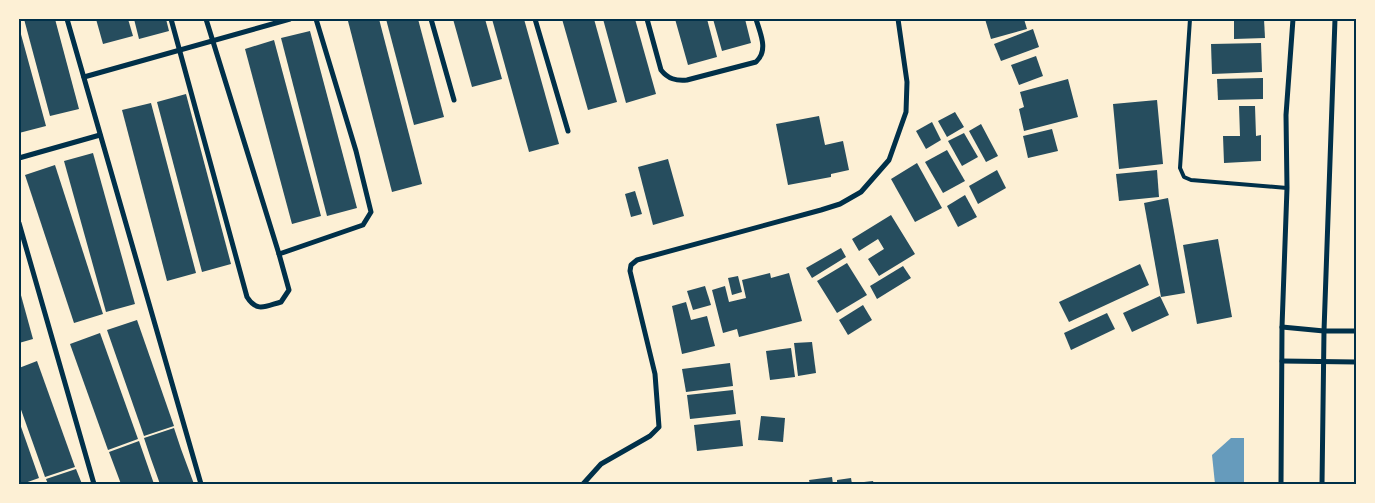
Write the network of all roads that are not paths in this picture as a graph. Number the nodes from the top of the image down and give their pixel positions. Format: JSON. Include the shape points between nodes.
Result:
{"nodes":[{"id":1,"x":67,"y":19,"type":"edge"},
{"id":2,"x":171,"y":19,"type":"edge"},
{"id":3,"x":206,"y":19,"type":"edge"},
{"id":4,"x":290,"y":19,"type":"edge"},
{"id":5,"x":316,"y":19,"type":"edge"},
{"id":6,"x":431,"y":19,"type":"edge"},
{"id":7,"x":534,"y":19,"type":"edge"},
{"id":8,"x":646,"y":19,"type":"edge"},
{"id":9,"x":756,"y":19,"type":"edge"},
{"id":10,"x":898,"y":19,"type":"edge"},
{"id":11,"x":1190,"y":19,"type":"edge"},
{"id":12,"x":1292,"y":19,"type":"edge"},
{"id":13,"x":1335,"y":19,"type":"edge"},
{"id":14,"x":212,"y":41,"type":"junction"},
{"id":15,"x":179,"y":50,"type":"junction"},
{"id":16,"x":84,"y":77,"type":"junction"},
{"id":17,"x":454,"y":100,"type":"dead end"},
{"id":18,"x":568,"y":131,"type":"dead end"},
{"id":19,"x":100,"y":135,"type":"junction"},
{"id":20,"x":19,"y":158,"type":"edge"},
{"id":21,"x":1287,"y":188,"type":"junction"},
{"id":22,"x":19,"y":223,"type":"edge"},
{"id":23,"x":279,"y":254,"type":"junction"},
{"id":24,"x":1282,"y":327,"type":"junction"},
{"id":25,"x":1324,"y":331,"type":"junction"},
{"id":26,"x":1356,"y":332,"type":"edge"},
{"id":27,"x":1324,"y":361,"type":"junction"},
{"id":28,"x":1282,"y":362,"type":"junction"},
{"id":29,"x":1356,"y":362,"type":"edge"},
{"id":30,"x":94,"y":484,"type":"edge"},
{"id":31,"x":201,"y":484,"type":"edge"},
{"id":32,"x":582,"y":484,"type":"edge"},
{"id":33,"x":1281,"y":484,"type":"edge"},
{"id":34,"x":1322,"y":484,"type":"edge"}],
"edges":[{"from":1,"to":16,"type":"street"},
{"from":2,"to":15,"type":"street"},
{"from":3,"to":14,"type":"street"},
{"from":4,"to":14,"type":"street"},
{"from":5,"to":23,"type":"street","via":[[356,151],[370,212],[363,225]]},
{"from":6,"to":17,"type":"street"},
{"from":7,"to":18,"type":"street"},
{"from":8,"to":9,"type":"street","via":[[661,70],[678,81],[756,62],[764,48]]},
{"from":10,"to":32,"type":"street","via":[[907,82],[906,112],[888,160],[861,192],[840,204],[637,260],[631,265],[655,374],[659,427],[650,436],[601,464]]},
{"from":11,"to":21,"type":"lane","via":[[1180,168],[1184,177]]},
{"from":12,"to":21,"type":"street","via":[[1286,115]]},
{"from":13,"to":25,"type":"street"},
{"from":14,"to":15,"type":"street"},
{"from":14,"to":23,"type":"street"},
{"from":15,"to":16,"type":"street"},
{"from":15,"to":23,"type":"street","via":[[247,298],[260,308],[281,302],[289,290]]},
{"from":16,"to":19,"type":"street"},
{"from":19,"to":20,"type":"street"},
{"from":19,"to":31,"type":"street"},
{"from":21,"to":24,"type":"street"},
{"from":22,"to":30,"type":"street"},
{"from":24,"to":25,"type":"street"},
{"from":24,"to":28,"type":"street"},
{"from":25,"to":26,"type":"street"},
{"from":25,"to":27,"type":"street"},
{"from":27,"to":28,"type":"street"},
{"from":27,"to":29,"type":"street"},
{"from":27,"to":34,"type":"street"},
{"from":28,"to":33,"type":"street"}]}
